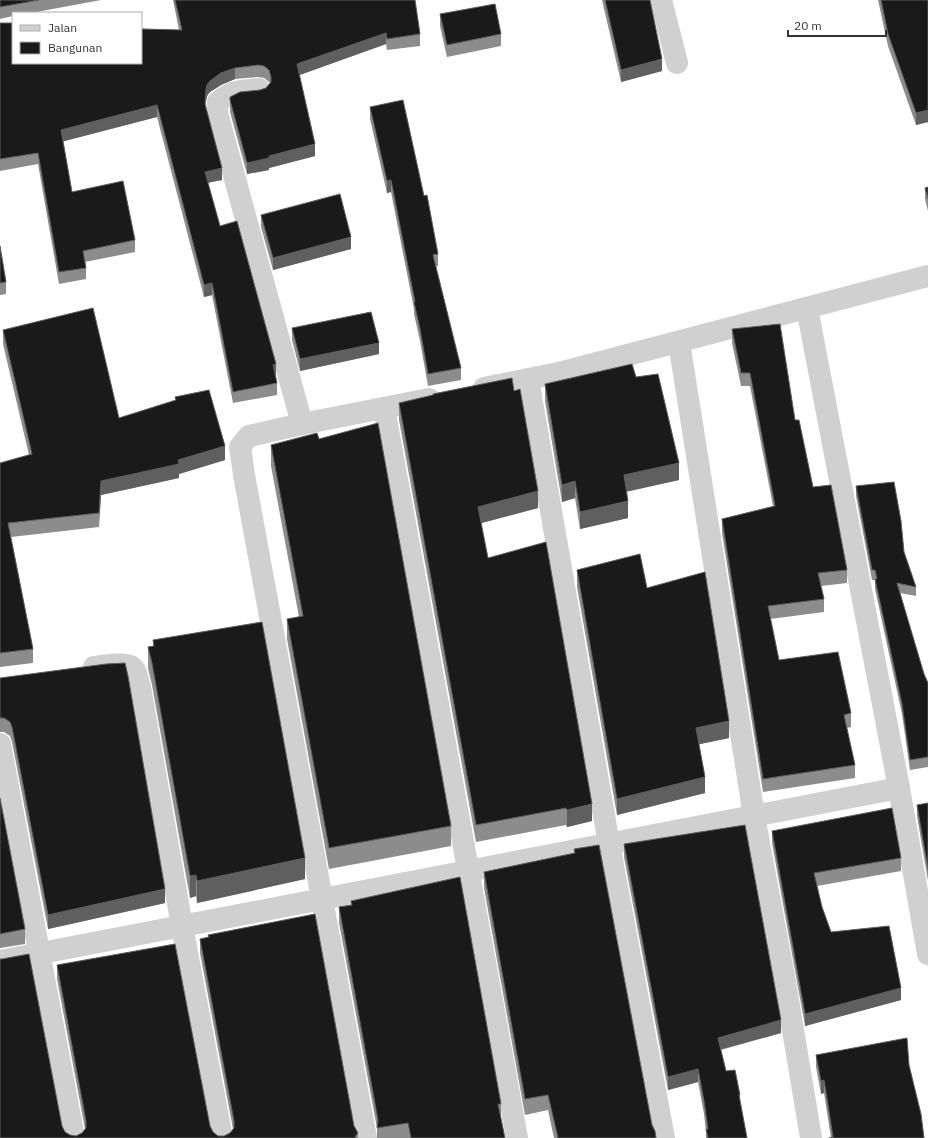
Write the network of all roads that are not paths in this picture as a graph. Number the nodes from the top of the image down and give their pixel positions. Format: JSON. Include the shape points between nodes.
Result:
{"nodes":[{"id":1,"x":661,"y":0,"type":"edge"},
{"id":2,"x":677,"y":62,"type":"dead end"},
{"id":3,"x":259,"y":89,"type":"edge"},
{"id":4,"x":928,"y":276,"type":"edge"},
{"id":5,"x":807,"y":308,"type":"junction"},
{"id":6,"x":678,"y":342,"type":"junction"},
{"id":7,"x":528,"y":379,"type":"junction"},
{"id":8,"x":468,"y":391,"type":"edge"},
{"id":9,"x":445,"y":396,"type":"edge"},
{"id":10,"x":384,"y":408,"type":"junction"},
{"id":11,"x":302,"y":424,"type":"junction"},
{"id":12,"x":75,"y":670,"type":"edge"},
{"id":13,"x":0,"y":744,"type":"edge"},
{"id":14,"x":899,"y":788,"type":"junction"},
{"id":15,"x":754,"y":816,"type":"junction"},
{"id":16,"x":609,"y":844,"type":"junction"},
{"id":17,"x":468,"y":871,"type":"junction"},
{"id":18,"x":322,"y":899,"type":"junction"},
{"id":19,"x":182,"y":926,"type":"junction"},
{"id":20,"x":38,"y":953,"type":"junction"},
{"id":21,"x":928,"y":954,"type":"edge"},
{"id":22,"x":0,"y":961,"type":"edge"},
{"id":23,"x":74,"y":1138,"type":"edge"},
{"id":24,"x":222,"y":1138,"type":"edge"},
{"id":25,"x":366,"y":1138,"type":"edge"},
{"id":26,"x":517,"y":1138,"type":"edge"},
{"id":27,"x":664,"y":1138,"type":"edge"},
{"id":28,"x":811,"y":1138,"type":"edge"}],
"edges":[{"from":1,"to":2,"type":"street"},
{"from":3,"to":11,"type":"street","via":[[234,92],[225,96],[218,102],[217,112]]},
{"from":4,"to":5,"type":"street"},
{"from":5,"to":6,"type":"street"},
{"from":5,"to":14,"type":"street"},
{"from":6,"to":7,"type":"street"},
{"from":6,"to":15,"type":"street"},
{"from":7,"to":8,"type":"street"},
{"from":7,"to":16,"type":"street"},
{"from":9,"to":10,"type":"street"},
{"from":10,"to":11,"type":"street"},
{"from":10,"to":17,"type":"street"},
{"from":11,"to":18,"type":"street","via":[[249,436],[240,447]]},
{"from":12,"to":19,"type":"street","via":[[126,664],[136,672]]},
{"from":13,"to":20,"type":"street"},
{"from":14,"to":15,"type":"street"},
{"from":14,"to":21,"type":"street"},
{"from":15,"to":16,"type":"street"},
{"from":15,"to":28,"type":"street"},
{"from":16,"to":17,"type":"street"},
{"from":16,"to":27,"type":"street"},
{"from":17,"to":18,"type":"street"},
{"from":17,"to":26,"type":"street"},
{"from":18,"to":19,"type":"street"},
{"from":18,"to":25,"type":"street"},
{"from":19,"to":20,"type":"street"},
{"from":19,"to":24,"type":"street"},
{"from":20,"to":22,"type":"street"},
{"from":20,"to":23,"type":"street"}]}
